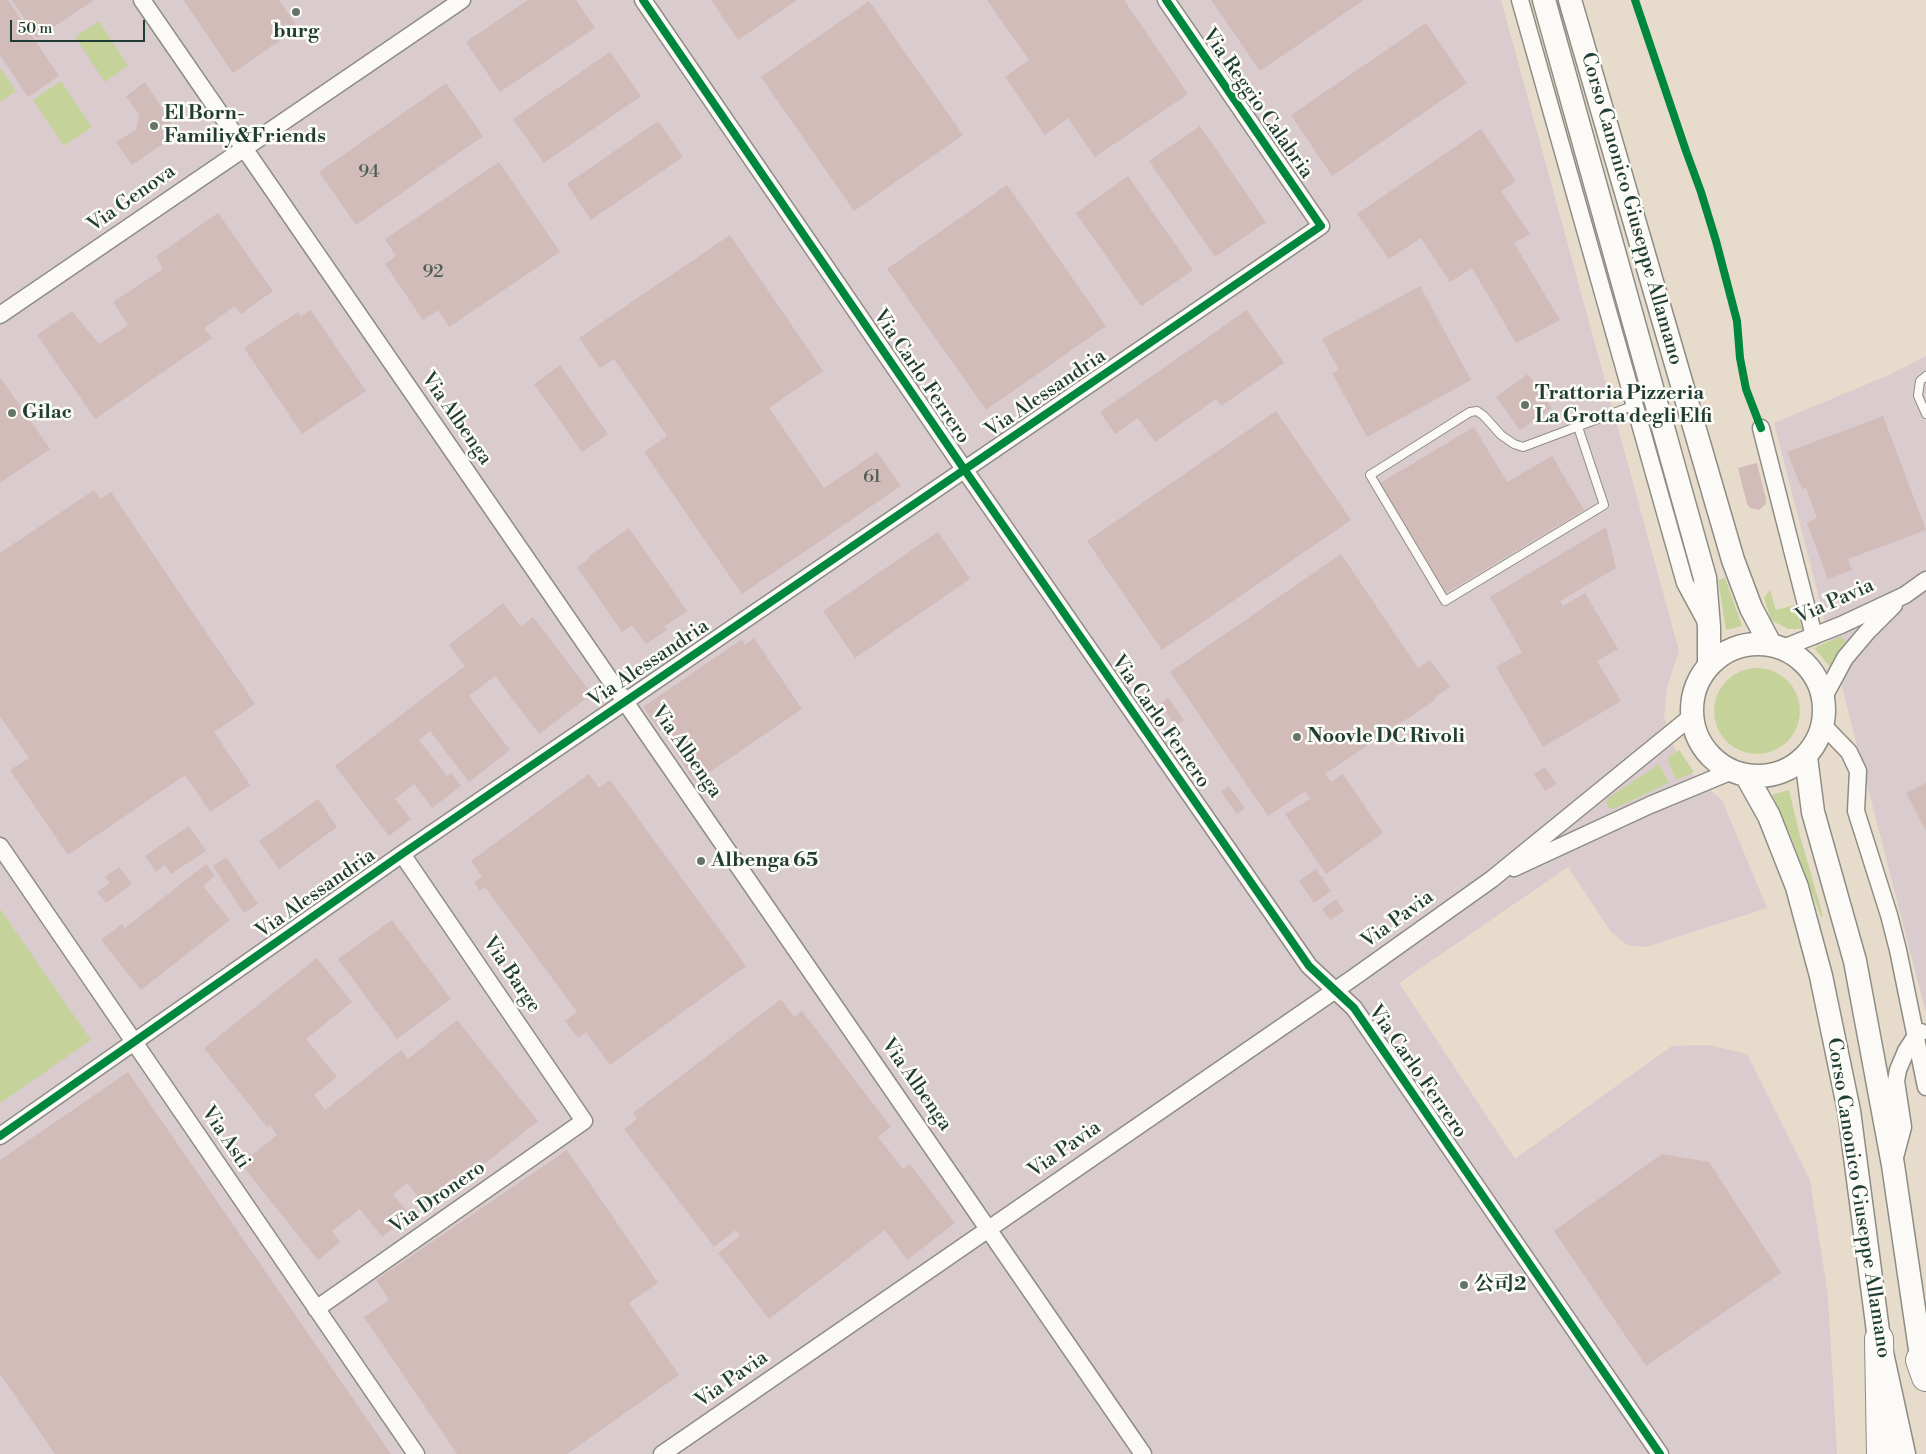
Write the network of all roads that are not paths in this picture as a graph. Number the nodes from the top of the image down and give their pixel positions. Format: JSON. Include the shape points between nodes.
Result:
{"nodes":[{"id":1,"x":142,"y":0,"type":"edge"},
{"id":2,"x":462,"y":0,"type":"edge"},
{"id":3,"x":643,"y":0,"type":"edge"},
{"id":4,"x":1166,"y":0,"type":"edge"},
{"id":5,"x":1520,"y":0,"type":"edge"},
{"id":6,"x":1544,"y":0,"type":"edge"},
{"id":7,"x":1570,"y":0,"type":"edge"},
{"id":8,"x":243,"y":148,"type":"junction"},
{"id":9,"x":1321,"y":226,"type":"joint"},
{"id":10,"x":0,"y":315,"type":"edge"},
{"id":11,"x":1926,"y":376,"type":"edge"},
{"id":12,"x":1635,"y":405,"type":"junction"},
{"id":13,"x":1926,"y":414,"type":"edge"},
{"id":14,"x":1578,"y":427,"type":"junction"},
{"id":15,"x":1761,"y":428,"type":"dead end"},
{"id":16,"x":964,"y":469,"type":"junction"},
{"id":17,"x":1926,"y":580,"type":"edge"},
{"id":18,"x":1905,"y":595,"type":"junction"},
{"id":19,"x":1709,"y":627,"type":"junction"},
{"id":20,"x":1814,"y":636,"type":"junction"},
{"id":21,"x":1776,"y":646,"type":"junction"},
{"id":22,"x":1709,"y":665,"type":"junction"},
{"id":23,"x":1824,"y":697,"type":"junction"},
{"id":24,"x":625,"y":701,"type":"junction"},
{"id":25,"x":1692,"y":716,"type":"junction"},
{"id":26,"x":1823,"y":725,"type":"junction"},
{"id":27,"x":1806,"y":757,"type":"junction"},
{"id":28,"x":1739,"y":773,"type":"junction"},
{"id":29,"x":0,"y":846,"type":"edge"},
{"id":30,"x":402,"y":854,"type":"junction"},
{"id":31,"x":1492,"y":879,"type":"junction"},
{"id":32,"x":1335,"y":991,"type":"junction"},
{"id":33,"x":1921,"y":1032,"type":"edge"},
{"id":34,"x":133,"y":1042,"type":"junction"},
{"id":35,"x":1926,"y":1087,"type":"edge"},
{"id":36,"x":584,"y":1121,"type":"joint"},
{"id":37,"x":0,"y":1136,"type":"edge"},
{"id":38,"x":1893,"y":1165,"type":"junction"},
{"id":39,"x":989,"y":1228,"type":"junction"},
{"id":40,"x":316,"y":1309,"type":"junction"},
{"id":41,"x":1879,"y":1339,"type":"junction"},
{"id":42,"x":1923,"y":1368,"type":"edge"},
{"id":43,"x":1926,"y":1388,"type":"edge"},
{"id":44,"x":416,"y":1454,"type":"edge"},
{"id":45,"x":662,"y":1454,"type":"edge"},
{"id":46,"x":1143,"y":1454,"type":"edge"},
{"id":47,"x":1660,"y":1454,"type":"edge"},
{"id":48,"x":1881,"y":1454,"type":"edge"},
{"id":49,"x":1904,"y":1454,"type":"edge"}],
"edges":[{"from":1,"to":8,"type":"street","name":"Via Albenga"},
{"from":2,"to":8,"type":"street","name":"Via Genova"},
{"from":3,"to":16,"type":"street","name":"Via Carlo Ferrero"},
{"from":4,"to":9,"type":"street","name":"Via Reggio Calabria"},
{"from":5,"to":12,"type":"street","name":"Corso Canonico Giuseppe Allamano"},
{"from":6,"to":19,"type":"main road","name":"Corso Canonico Giuseppe Allamano","via":[[1705,578]]},
{"from":7,"to":21,"type":"main road","name":"Corso Canonico Giuseppe Allamano","via":[[1733,560],[1751,608]]},
{"from":8,"to":10,"type":"street","name":"Via Genova"},
{"from":8,"to":24,"type":"street","name":"Via Albenga"},
{"from":9,"to":16,"type":"street","name":"Via Alessandria"},
{"from":11,"to":13,"type":"lane","via":[[1920,381],[1918,396]]},
{"from":12,"to":14,"type":"lane"},
{"from":12,"to":19,"type":"street","name":"Corso Canonico Giuseppe Allamano","via":[[1685,583]]},
{"from":14,"to":14,"type":"lane","via":[[1524,447],[1514,444],[1477,411],[1470,412],[1370,475],[1445,601],[1604,505]]},
{"from":15,"to":20,"type":"street"},
{"from":16,"to":24,"type":"street","name":"Via Alessandria"},
{"from":16,"to":32,"type":"street","name":"Via Carlo Ferrero","via":[[1309,966]]},
{"from":17,"to":18,"type":"street","name":"Via Pavia"},
{"from":18,"to":20,"type":"street","name":"Via Pavia"},
{"from":18,"to":23,"type":"street","name":"Via Pavia","via":[[1845,658]]},
{"from":19,"to":22,"type":"main road","name":"Corso Canonico Giuseppe Allamano"},
{"from":20,"to":21,"type":"street","name":"Via Pavia"},
{"from":21,"to":22,"type":"main road","via":[[1748,644],[1726,651]]},
{"from":21,"to":23,"type":"main road","via":[[1802,659],[1816,676]]},
{"from":22,"to":25,"type":"main road","via":[[1698,680]]},
{"from":23,"to":26,"type":"main road"},
{"from":24,"to":30,"type":"street","name":"Via Alessandria"},
{"from":24,"to":39,"type":"street","name":"Via Albenga"},
{"from":25,"to":28,"type":"main road","via":[[1704,749],[1717,762]]},
{"from":25,"to":31,"type":"street","name":"Via Pavia"},
{"from":26,"to":27,"type":"main road","via":[[1818,740]]},
{"from":26,"to":33,"type":"street","via":[[1848,752],[1858,771],[1856,811],[1889,914]]},
{"from":27,"to":28,"type":"main road","via":[[1788,770],[1768,776]]},
{"from":27,"to":38,"type":"main road","name":"Corso Canonico Giuseppe Allamano","via":[[1813,812],[1855,961]]},
{"from":28,"to":31,"type":"street","name":"Via Pavia","via":[[1650,805]]},
{"from":28,"to":41,"type":"main road","name":"Corso Canonico Giuseppe Allamano","via":[[1769,816],[1798,887],[1821,976],[1849,1112]]},
{"from":29,"to":34,"type":"street","name":"Via Asti"},
{"from":30,"to":34,"type":"street","name":"Via Alessandria"},
{"from":30,"to":36,"type":"street","name":"Via Barge"},
{"from":31,"to":32,"type":"street","name":"Via Pavia"},
{"from":32,"to":39,"type":"street","name":"Via Pavia"},
{"from":32,"to":47,"type":"street","name":"Via Carlo Ferrero","via":[[1354,1008]]},
{"from":33,"to":35,"type":"street"},
{"from":33,"to":38,"type":"street","via":[[1906,1051],[1898,1070],[1896,1081],[1903,1127]]},
{"from":34,"to":37,"type":"street","name":"Via Alessandria"},
{"from":34,"to":40,"type":"street","name":"Via Asti"},
{"from":36,"to":40,"type":"street","name":"Via Dronero"},
{"from":38,"to":42,"type":"main road","name":"Corso Canonico Giuseppe Allamano"},
{"from":39,"to":45,"type":"street","name":"Via Pavia"},
{"from":39,"to":46,"type":"street","name":"Via Albenga"},
{"from":40,"to":44,"type":"street","name":"Via Asti"},
{"from":41,"to":48,"type":"highway"},
{"from":41,"to":49,"type":"main road","name":"Corso Canonico Giuseppe Allamano"},
{"from":42,"to":43,"type":"main road","name":"Corso Canonico Giuseppe Allamano"}]}
